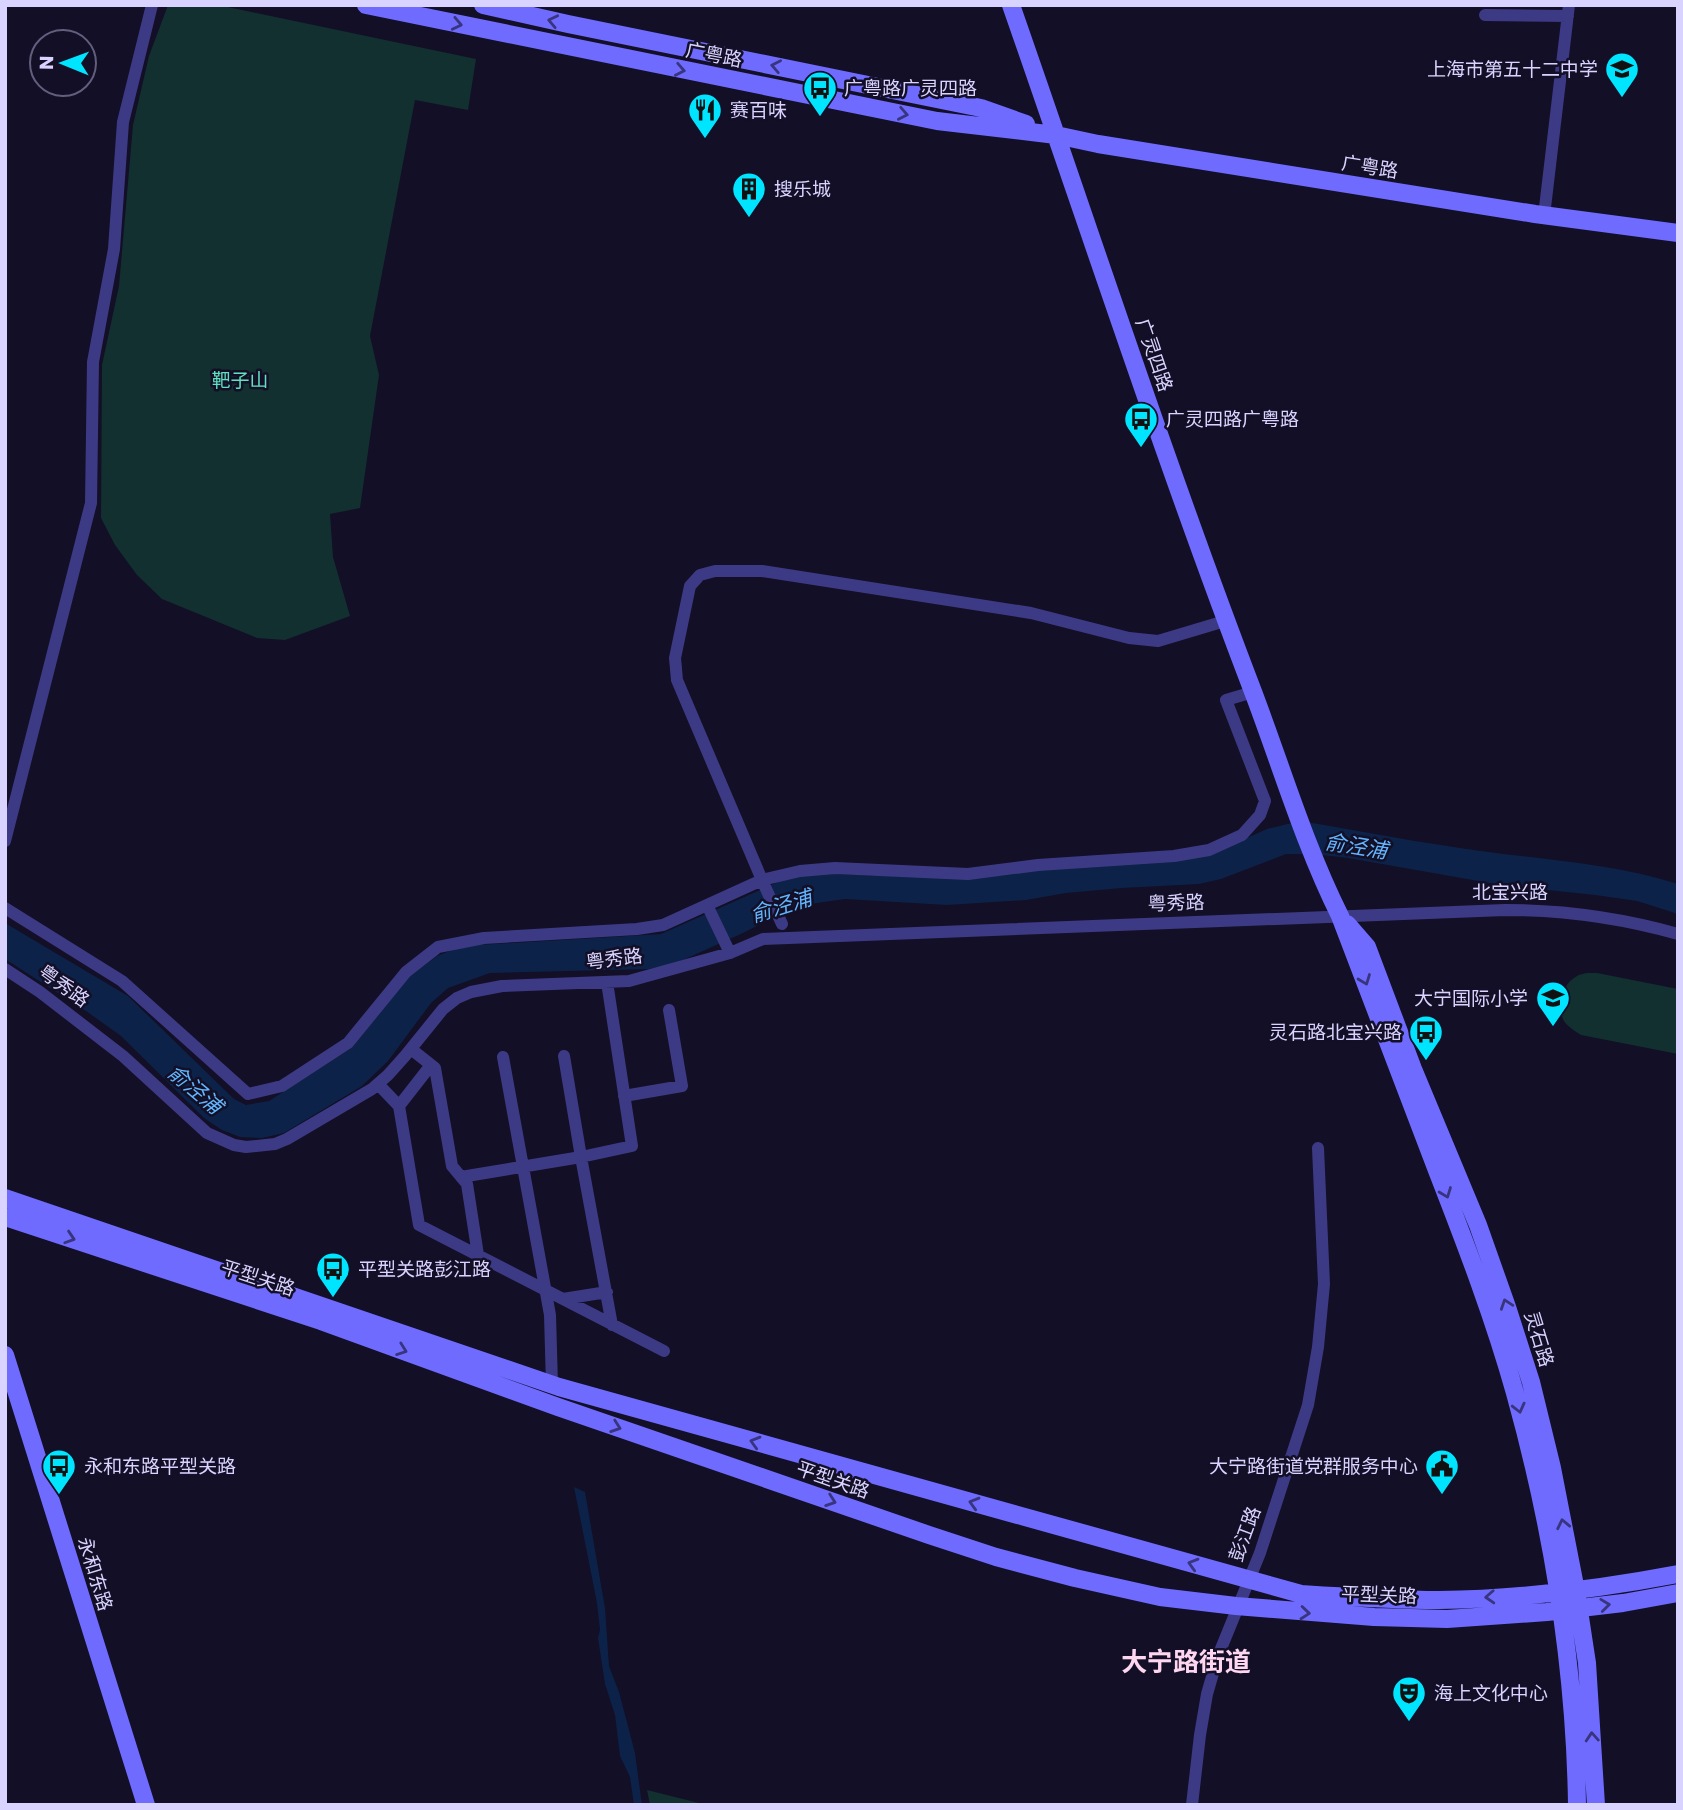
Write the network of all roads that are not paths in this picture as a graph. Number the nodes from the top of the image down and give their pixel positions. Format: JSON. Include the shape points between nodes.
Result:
{"nodes":[{"id":1,"x":152,"y":5,"type":"edge"},
{"id":2,"x":366,"y":5,"type":"edge"},
{"id":3,"x":483,"y":5,"type":"edge"},
{"id":4,"x":1011,"y":5,"type":"edge"},
{"id":5,"x":1568,"y":11,"type":"edge"},
{"id":6,"x":1485,"y":15,"type":"dead end"},
{"id":7,"x":1056,"y":135,"type":"junction"},
{"id":8,"x":1544,"y":216,"type":"junction"},
{"id":9,"x":1678,"y":233,"type":"edge"},
{"id":10,"x":1225,"y":621,"type":"junction"},
{"id":11,"x":1253,"y":692,"type":"junction"},
{"id":12,"x":5,"y":841,"type":"edge"},
{"id":13,"x":763,"y":882,"type":"junction"},
{"id":14,"x":1326,"y":888,"type":"joint"},
{"id":15,"x":707,"y":905,"type":"junction"},
{"id":16,"x":5,"y":908,"type":"edge"},
{"id":17,"x":1340,"y":916,"type":"junction"},
{"id":18,"x":782,"y":924,"type":"dead end"},
{"id":19,"x":1678,"y":934,"type":"edge"},
{"id":20,"x":730,"y":953,"type":"junction"},
{"id":21,"x":5,"y":968,"type":"edge"},
{"id":22,"x":607,"y":982,"type":"junction"},
{"id":23,"x":669,"y":1010,"type":"dead end"},
{"id":24,"x":411,"y":1049,"type":"junction"},
{"id":25,"x":564,"y":1056,"type":"dead end"},
{"id":26,"x":503,"y":1057,"type":"dead end"},
{"id":27,"x":431,"y":1065,"type":"junction"},
{"id":28,"x":377,"y":1084,"type":"junction"},
{"id":29,"x":624,"y":1096,"type":"junction"},
{"id":30,"x":399,"y":1106,"type":"junction"},
{"id":31,"x":1318,"y":1148,"type":"dead end"},
{"id":32,"x":581,"y":1157,"type":"junction"},
{"id":33,"x":523,"y":1167,"type":"junction"},
{"id":34,"x":461,"y":1177,"type":"junction"},
{"id":35,"x":5,"y":1198,"type":"edge"},
{"id":36,"x":5,"y":1217,"type":"edge"},
{"id":37,"x":478,"y":1255,"type":"junction"},
{"id":38,"x":546,"y":1290,"type":"junction"},
{"id":39,"x":607,"y":1292,"type":"junction"},
{"id":40,"x":563,"y":1299,"type":"junction"},
{"id":41,"x":612,"y":1325,"type":"junction"},
{"id":42,"x":664,"y":1351,"type":"dead end"},
{"id":43,"x":5,"y":1354,"type":"edge"},
{"id":44,"x":552,"y":1385,"type":"junction"},
{"id":45,"x":1678,"y":1574,"type":"edge"},
{"id":46,"x":1248,"y":1579,"type":"junction"},
{"id":47,"x":1678,"y":1592,"type":"edge"},
{"id":48,"x":1568,"y":1601,"type":"junction"},
{"id":49,"x":1237,"y":1606,"type":"junction"},
{"id":50,"x":146,"y":1805,"type":"edge"},
{"id":51,"x":1192,"y":1805,"type":"edge"},
{"id":52,"x":1577,"y":1805,"type":"edge"},
{"id":53,"x":1596,"y":1805,"type":"edge"}],
"edges":[{"from":1,"to":12,"type":"street","via":[[123,122],[114,249],[93,362],[91,503]]},
{"from":2,"to":7,"type":"main road","name":"广粤路","one_way":true,"via":[[937,121]]},
{"from":7,"to":3,"type":"main road","name":"广粤路","one_way":true,"via":[[981,107]]},
{"from":4,"to":7,"type":"main road","name":"广灵四路"},
{"from":5,"to":6,"type":"street"},
{"from":5,"to":8,"type":"street"},
{"from":7,"to":8,"type":"main road","name":"广粤路"},
{"from":7,"to":10,"type":"main road","name":"广灵四路"},
{"from":8,"to":9,"type":"main road","name":"广粤路"},
{"from":10,"to":11,"type":"main road","name":"广灵四路"},
{"from":10,"to":13,"type":"street","via":[[1158,641],[1129,638],[1031,612],[775,573],[715,571],[700,575],[690,586],[675,658],[677,680]]},
{"from":11,"to":13,"type":"street","via":[[1226,700],[1265,801],[1260,815],[1242,835],[1209,850],[968,873],[835,868],[800,871]]},
{"from":11,"to":14,"type":"main road","name":"广灵四路"},
{"from":13,"to":15,"type":"street"},
{"from":13,"to":18,"type":"street"},
{"from":14,"to":17,"type":"main road","name":"灵石路"},
{"from":15,"to":16,"type":"street","via":[[663,925],[484,937],[438,947],[406,972],[348,1043],[282,1086],[248,1094],[122,981]]},
{"from":15,"to":20,"type":"street"},
{"from":17,"to":19,"type":"street","name":"北宝兴路","via":[[1538,910],[1602,917]]},
{"from":17,"to":20,"type":"street","name":"粤秀路","via":[[764,939]]},
{"from":17,"to":48,"type":"main road","name":"灵石路","via":[[1496,1333]]},
{"from":20,"to":22,"type":"street","name":"粤秀路","via":[[629,981]]},
{"from":21,"to":28,"type":"street","name":"粤秀路","via":[[123,1056],[195,1123],[234,1145],[259,1147],[287,1139]]},
{"from":22,"to":24,"type":"street","name":"粤秀路","via":[[502,986],[471,992],[443,1009]]},
{"from":22,"to":29,"type":"street"},
{"from":23,"to":29,"type":"street","via":[[682,1086]]},
{"from":24,"to":27,"type":"street"},
{"from":24,"to":28,"type":"street","name":"粤秀路"},
{"from":25,"to":32,"type":"street"},
{"from":26,"to":33,"type":"street"},
{"from":27,"to":30,"type":"street"},
{"from":27,"to":34,"type":"street","via":[[452,1166]]},
{"from":28,"to":30,"type":"street"},
{"from":29,"to":32,"type":"street","via":[[632,1146]]},
{"from":30,"to":37,"type":"street","via":[[419,1225]]},
{"from":31,"to":46,"type":"street","name":"彭江路","via":[[1324,1284],[1318,1347],[1308,1405]]},
{"from":32,"to":33,"type":"street"},
{"from":32,"to":39,"type":"street"},
{"from":33,"to":34,"type":"street"},
{"from":33,"to":38,"type":"street"},
{"from":34,"to":37,"type":"street","via":[[467,1184]]},
{"from":35,"to":44,"type":"main road","name":"平型关路"},
{"from":36,"to":49,"type":"main road","name":"平型关路","one_way":true,"via":[[321,1321],[996,1557],[1160,1597]]},
{"from":37,"to":38,"type":"street"},
{"from":38,"to":40,"type":"street"},
{"from":38,"to":44,"type":"street"},
{"from":39,"to":40,"type":"street"},
{"from":39,"to":41,"type":"street"},
{"from":40,"to":41,"type":"street"},
{"from":41,"to":42,"type":"street"},
{"from":43,"to":50,"type":"main road","name":"永和东路"},
{"from":46,"to":44,"type":"main road","name":"平型关路","one_way":true},
{"from":45,"to":48,"type":"main road","name":"平型关路"},
{"from":48,"to":46,"type":"main road","name":"平型关路","one_way":true,"via":[[1301,1594]]},
{"from":46,"to":49,"type":"street","name":"彭江路"},
{"from":48,"to":47,"type":"main road","name":"平型关路","one_way":true,"via":[[1623,1602]]},
{"from":49,"to":48,"type":"main road","name":"平型关路","one_way":true,"via":[[1447,1619]]},
{"from":48,"to":52,"type":"main road","name":"灵石路"},
{"from":53,"to":48,"type":"main road","name":"灵石路","one_way":true,"via":[[1587,1664]]},
{"from":49,"to":51,"type":"street","name":"彭江路","via":[[1207,1694]]}]}
